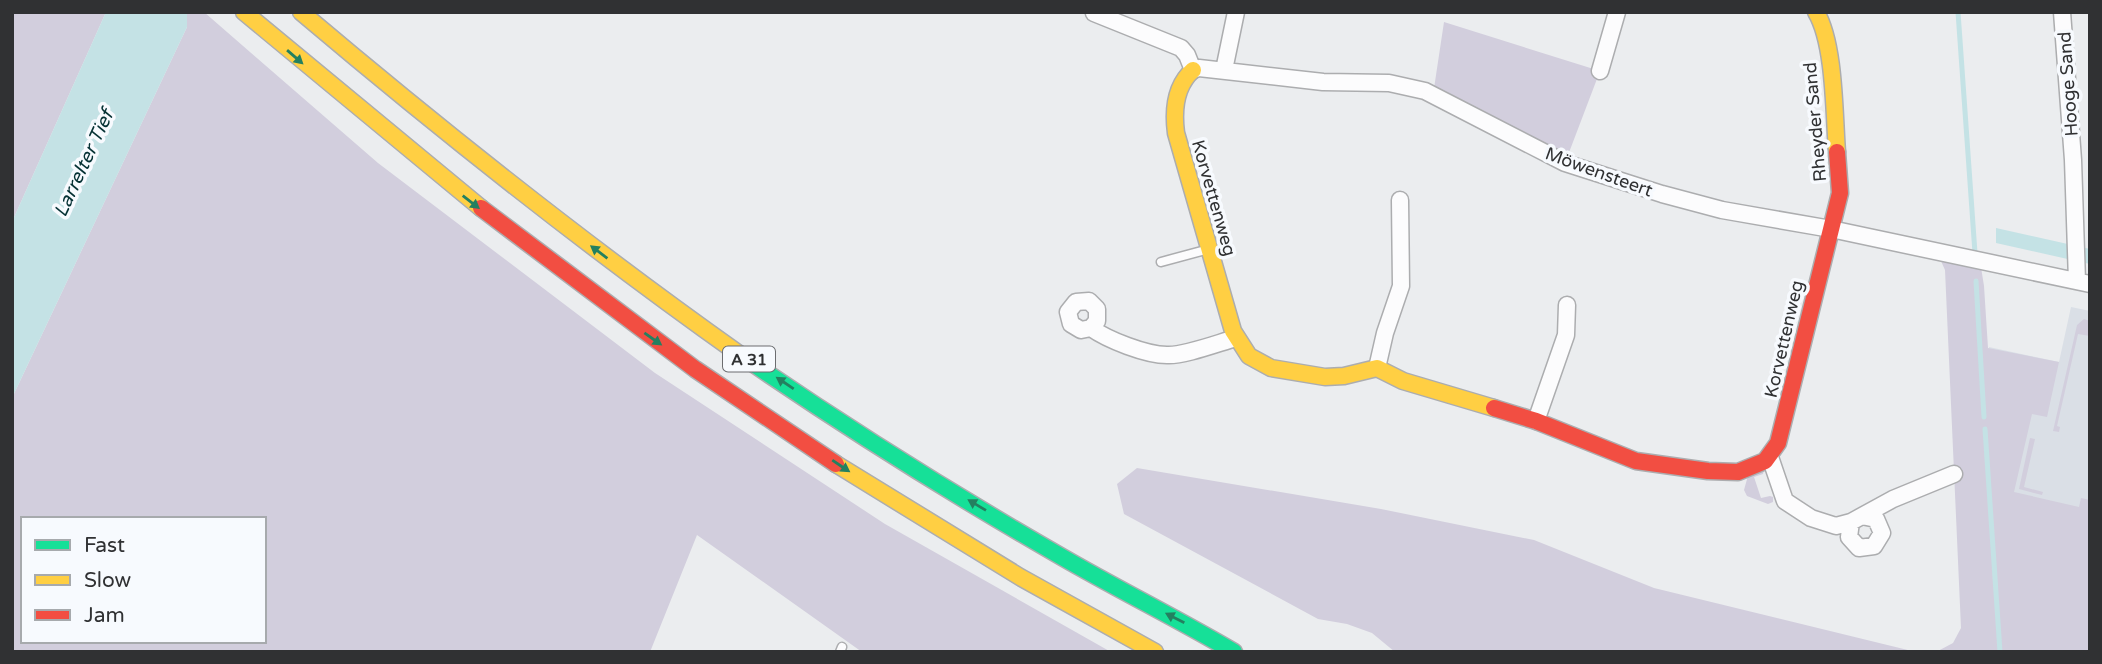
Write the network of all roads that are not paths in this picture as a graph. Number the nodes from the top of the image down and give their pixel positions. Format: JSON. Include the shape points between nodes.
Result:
{"nodes":[{"id":1,"x":244,"y":12,"type":"edge"},
{"id":2,"x":301,"y":12,"type":"edge"},
{"id":3,"x":1236,"y":12,"type":"edge"},
{"id":4,"x":1618,"y":12,"type":"edge"},
{"id":5,"x":1816,"y":12,"type":"edge"},
{"id":6,"x":2062,"y":12,"type":"edge"},
{"id":7,"x":1094,"y":13,"type":"edge"},
{"id":8,"x":1224,"y":70,"type":"junction"},
{"id":9,"x":1194,"y":71,"type":"junction"},
{"id":10,"x":1600,"y":71,"type":"dead end"},
{"id":11,"x":2082,"y":162,"type":"edge"},
{"id":12,"x":1400,"y":200,"type":"dead end"},
{"id":13,"x":1831,"y":229,"type":"junction"},
{"id":14,"x":1209,"y":249,"type":"junction"},
{"id":15,"x":1161,"y":262,"type":"dead end"},
{"id":16,"x":2081,"y":277,"type":"edge"},
{"id":17,"x":1567,"y":305,"type":"dead end"},
{"id":18,"x":1091,"y":328,"type":"dead end"},
{"id":19,"x":1236,"y":338,"type":"junction"},
{"id":20,"x":1377,"y":368,"type":"junction"},
{"id":21,"x":1536,"y":421,"type":"junction"},
{"id":22,"x":1770,"y":457,"type":"junction"},
{"id":23,"x":1954,"y":474,"type":"dead end"},
{"id":24,"x":1155,"y":652,"type":"edge"},
{"id":25,"x":1234,"y":652,"type":"edge"}],
"edges":[{"from":1,"to":24,"type":"main road","number":"A 31","one_way":true,"via":[[459,192],[634,326],[855,476]]},
{"from":25,"to":2,"type":"main road","number":"A 31","one_way":true,"via":[[1045,548],[899,459],[732,347],[535,204]]},
{"from":3,"to":8,"type":"street"},
{"from":4,"to":10,"type":"street"},
{"from":5,"to":13,"type":"main road","name":"Rheyder Sand","via":[[1830,65],[1841,183]]},
{"from":6,"to":11,"type":"street","name":"Hooge Sand"},
{"from":7,"to":9,"type":"street","via":[[1182,49]]},
{"from":8,"to":9,"type":"street","name":"Möwensteert"},
{"from":8,"to":13,"type":"street","name":"Möwensteert","via":[[1323,82],[1389,83],[1425,91],[1555,159],[1607,178],[1722,210]]},
{"from":9,"to":14,"type":"main road","name":"Korvettenweg","via":[[1182,85],[1174,122]]},
{"from":11,"to":16,"type":"street","name":"Hooge Sand","via":[[2075,242]]},
{"from":12,"to":20,"type":"street","via":[[1401,286]]},
{"from":13,"to":16,"type":"street","name":"Möwensteert"},
{"from":13,"to":22,"type":"main road","name":"Korvettenweg","via":[[1780,435]]},
{"from":14,"to":15,"type":"lane"},
{"from":14,"to":19,"type":"main road","name":"Korvettenweg"},
{"from":17,"to":21,"type":"street","via":[[1566,335]]},
{"from":18,"to":19,"type":"street","via":[[1107,339],[1167,355]]},
{"from":19,"to":20,"type":"main road","name":"Korvettenweg","via":[[1252,360],[1267,368],[1326,379]]},
{"from":20,"to":21,"type":"main road","via":[[1403,381]]},
{"from":21,"to":22,"type":"main road","via":[[1636,461],[1730,472]]},
{"from":22,"to":23,"type":"street","via":[[1785,501],[1811,518],[1841,526]]}]}
